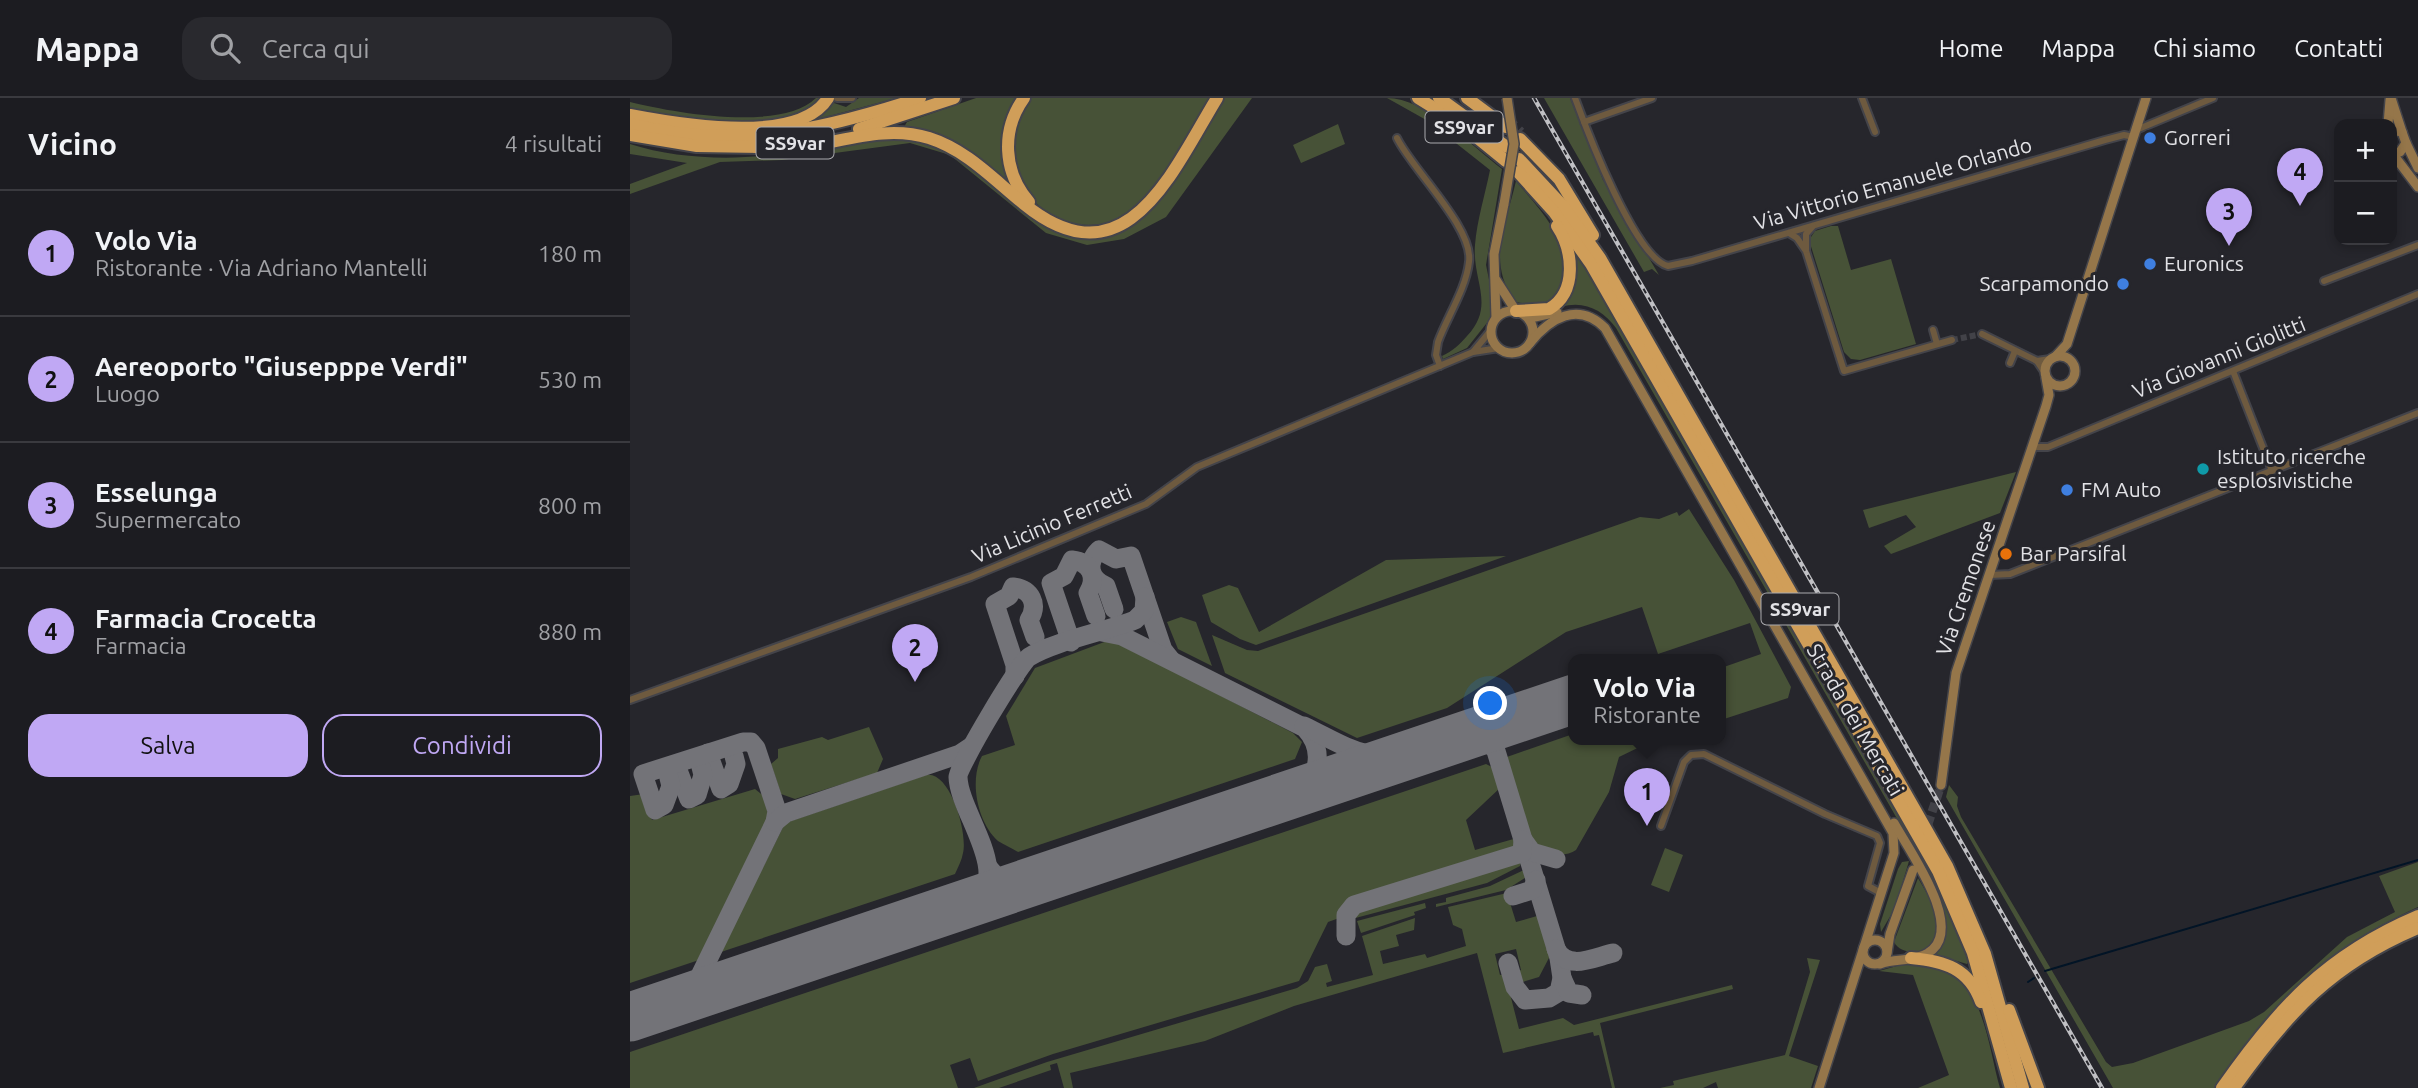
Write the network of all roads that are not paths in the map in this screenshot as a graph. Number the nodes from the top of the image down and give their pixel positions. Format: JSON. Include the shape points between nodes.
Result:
{"nodes":[{"id":1,"x":828,"y":98,"type":"edge"},
{"id":2,"x":837,"y":98,"type":"edge"},
{"id":3,"x":852,"y":98,"type":"edge"},
{"id":4,"x":920,"y":98,"type":"edge"},
{"id":5,"x":954,"y":98,"type":"edge"},
{"id":6,"x":1024,"y":98,"type":"edge"},
{"id":7,"x":1217,"y":98,"type":"edge"},
{"id":8,"x":1418,"y":98,"type":"edge"},
{"id":9,"x":1439,"y":98,"type":"edge"},
{"id":10,"x":1467,"y":98,"type":"edge"},
{"id":11,"x":1482,"y":98,"type":"edge"},
{"id":12,"x":1507,"y":98,"type":"edge"},
{"id":13,"x":1575,"y":98,"type":"edge"},
{"id":14,"x":1652,"y":98,"type":"edge"},
{"id":15,"x":1861,"y":98,"type":"edge"},
{"id":16,"x":2146,"y":98,"type":"edge"},
{"id":17,"x":2213,"y":98,"type":"edge"},
{"id":18,"x":2391,"y":98,"type":"edge"},
{"id":19,"x":630,"y":115,"type":"edge"},
{"id":20,"x":2389,"y":119,"type":"edge"},
{"id":21,"x":1584,"y":122,"type":"junction"},
{"id":22,"x":630,"y":124,"type":"edge"},
{"id":23,"x":2397,"y":131,"type":"edge"},
{"id":24,"x":1875,"y":132,"type":"dead end"},
{"id":25,"x":2402,"y":132,"type":"junction"},
{"id":26,"x":2135,"y":133,"type":"junction"},
{"id":27,"x":630,"y":135,"type":"edge"},
{"id":28,"x":1520,"y":136,"type":"tunnel mouth"},
{"id":29,"x":1397,"y":138,"type":"dead end"},
{"id":30,"x":2406,"y":143,"type":"junction"},
{"id":31,"x":755,"y":147,"type":"junction"},
{"id":32,"x":2397,"y":152,"type":"edge"},
{"id":33,"x":2397,"y":160,"type":"edge"},
{"id":34,"x":1519,"y":165,"type":"junction"},
{"id":35,"x":2418,"y":168,"type":"edge"},
{"id":36,"x":2418,"y":187,"type":"edge"},
{"id":37,"x":1041,"y":215,"type":"junction"},
{"id":38,"x":1817,"y":224,"type":"junction"},
{"id":39,"x":1784,"y":234,"type":"junction"},
{"id":40,"x":2418,"y":245,"type":"edge"},
{"id":41,"x":1806,"y":252,"type":"junction"},
{"id":42,"x":1496,"y":280,"type":"junction"},
{"id":43,"x":2325,"y":281,"type":"dead end"},
{"id":44,"x":2418,"y":295,"type":"edge"},
{"id":45,"x":1519,"y":312,"type":"junction"},
{"id":46,"x":1633,"y":317,"type":"junction"},
{"id":47,"x":1496,"y":318,"type":"junction"},
{"id":48,"x":1492,"y":329,"type":"junction"},
{"id":49,"x":1933,"y":330,"type":"dead end"},
{"id":50,"x":1982,"y":334,"type":"tunnel mouth"},
{"id":51,"x":1952,"y":340,"type":"tunnel mouth"},
{"id":52,"x":1530,"y":343,"type":"junction"},
{"id":53,"x":1937,"y":344,"type":"junction"},
{"id":54,"x":2067,"y":344,"type":"junction"},
{"id":55,"x":1499,"y":348,"type":"junction"},
{"id":56,"x":2015,"y":351,"type":"junction"},
{"id":57,"x":1473,"y":352,"type":"junction"},
{"id":58,"x":2052,"y":358,"type":"junction"},
{"id":59,"x":2037,"y":361,"type":"junction"},
{"id":60,"x":2010,"y":363,"type":"dead end"},
{"id":61,"x":2073,"y":363,"type":"junction"},
{"id":62,"x":1440,"y":366,"type":"junction"},
{"id":63,"x":2232,"y":371,"type":"junction"},
{"id":64,"x":2045,"y":375,"type":"junction"},
{"id":65,"x":2067,"y":384,"type":"junction"},
{"id":66,"x":2046,"y":406,"type":"junction"},
{"id":67,"x":2418,"y":413,"type":"edge"},
{"id":68,"x":2032,"y":447,"type":"junction"},
{"id":69,"x":2272,"y":471,"type":"junction"},
{"id":70,"x":1990,"y":575,"type":"junction"},
{"id":71,"x":630,"y":700,"type":"edge"},
{"id":72,"x":1941,"y":785,"type":"tunnel mouth"},
{"id":73,"x":1661,"y":826,"type":"dead end"},
{"id":74,"x":1914,"y":865,"type":"junction"},
{"id":75,"x":1881,"y":893,"type":"junction"},
{"id":76,"x":1876,"y":908,"type":"junction"},
{"id":77,"x":2418,"y":910,"type":"edge"},
{"id":78,"x":2418,"y":916,"type":"edge"},
{"id":79,"x":1896,"y":919,"type":"junction"},
{"id":80,"x":2418,"y":930,"type":"edge"},
{"id":81,"x":1873,"y":940,"type":"junction"},
{"id":82,"x":1863,"y":949,"type":"junction"},
{"id":83,"x":1887,"y":953,"type":"junction"},
{"id":84,"x":1985,"y":954,"type":"junction"},
{"id":85,"x":2340,"y":957,"type":"junction"},
{"id":86,"x":1910,"y":958,"type":"junction"},
{"id":87,"x":1879,"y":964,"type":"junction"},
{"id":88,"x":1855,"y":984,"type":"junction"},
{"id":89,"x":1819,"y":1088,"type":"edge"},
{"id":90,"x":2008,"y":1088,"type":"edge"},
{"id":91,"x":2023,"y":1088,"type":"edge"},
{"id":92,"x":2038,"y":1088,"type":"edge"},
{"id":93,"x":2222,"y":1088,"type":"edge"},
{"id":94,"x":2234,"y":1088,"type":"edge"}],
"edges":[{"from":1,"to":19,"type":"highway","via":[[807,118],[772,125],[701,126]]},
{"from":2,"to":3,"type":"street"},
{"from":4,"to":22,"type":"highway","number":"SS9var","via":[[837,124],[772,135],[699,136]]},
{"from":5,"to":31,"type":"highway","number":"SS9var","via":[[835,136]]},
{"from":6,"to":37,"type":"highway","via":[[1009,129],[1009,159],[1018,186]]},
{"from":7,"to":37,"type":"highway","via":[[1158,195],[1138,216],[1090,231],[1065,227]]},
{"from":8,"to":9,"type":"highway","number":"SS9var","via":[[1506,154]]},
{"from":10,"to":11,"type":"highway","via":[[1505,122]]},
{"from":12,"to":42,"type":"street","bridge":true,"via":[[1514,144],[1494,254]]},
{"from":13,"to":21,"type":"street"},
{"from":14,"to":21,"type":"street"},
{"from":15,"to":24,"type":"street"},
{"from":16,"to":26,"type":"street"},
{"from":17,"to":26,"type":"street","name":"Via Vittorio Emanuele Orlando"},
{"from":18,"to":20,"type":"street"},
{"from":18,"to":25,"type":"street"},
{"from":21,"to":39,"type":"street","name":"Via Vittorio Emanuele Orlando","via":[[1611,186],[1662,264],[1681,264]]},
{"from":23,"to":25,"type":"street"},
{"from":25,"to":30,"type":"street"},
{"from":26,"to":38,"type":"street","name":"Via Vittorio Emanuele Orlando"},
{"from":26,"to":54,"type":"street"},
{"from":27,"to":31,"type":"highway","number":"SS9var","via":[[697,146]]},
{"from":28,"to":46,"type":"highway","via":[[1578,209]]},
{"from":29,"to":62,"type":"street","via":[[1437,193],[1469,252],[1467,272],[1438,342]]},
{"from":30,"to":32,"type":"street"},
{"from":30,"to":35,"type":"street"},
{"from":31,"to":37,"type":"highway","via":[[801,147],[885,132],[924,136],[963,154]]},
{"from":33,"to":36,"type":"street"},
{"from":34,"to":45,"type":"highway","via":[[1561,232],[1570,265],[1566,288],[1555,306]]},
{"from":34,"to":46,"type":"highway","number":"SS9var","via":[[1583,232]]},
{"from":34,"to":90,"type":"highway","number":"SS9var","via":[[1595,271],[1938,871],[1973,953]]},
{"from":38,"to":39,"type":"street","name":"Via Vittorio Emanuele Orlando"},
{"from":38,"to":41,"type":"street","via":[[1806,234]]},
{"from":39,"to":41,"type":"street","via":[[1796,236]]},
{"from":40,"to":43,"type":"street"},
{"from":41,"to":53,"type":"street","via":[[1844,370]]},
{"from":42,"to":45,"type":"street"},
{"from":42,"to":47,"type":"street"},
{"from":44,"to":63,"type":"street","name":"Via Giovanni Giolitti"},
{"from":45,"to":47,"type":"street","name":"Strada dei Mercati","via":[[1505,312]]},
{"from":45,"to":52,"type":"street","via":[[1533,330]]},
{"from":45,"to":74,"type":"street","name":"Strada dei Mercati","via":[[1539,317],[1580,309],[1609,327]]},
{"from":46,"to":84,"type":"highway","number":"SS9var","via":[[1940,852]]},
{"from":47,"to":48,"type":"street"},
{"from":48,"to":55,"type":"street"},
{"from":48,"to":57,"type":"street"},
{"from":49,"to":53,"type":"street"},
{"from":50,"to":56,"type":"street"},
{"from":51,"to":53,"type":"street"},
{"from":52,"to":55,"type":"street","via":[[1512,353]]},
{"from":52,"to":75,"type":"street","name":"Strada dei Mercati","via":[[1552,320],[1573,314],[1595,320],[1610,336],[1889,824],[1895,850]]},
{"from":54,"to":58,"type":"street"},
{"from":54,"to":61,"type":"street"},
{"from":55,"to":57,"type":"street"},
{"from":56,"to":59,"type":"street"},
{"from":56,"to":60,"type":"street"},
{"from":57,"to":62,"type":"street","name":"Via Licinio Ferretti"},
{"from":58,"to":59,"type":"street"},
{"from":58,"to":61,"type":"street","via":[[2065,356]]},
{"from":58,"to":64,"type":"street"},
{"from":59,"to":64,"type":"street"},
{"from":61,"to":65,"type":"street","via":[[2075,372]]},
{"from":62,"to":71,"type":"street","name":"Via Licinio Ferretti","via":[[1195,468],[1146,504],[984,572]]},
{"from":63,"to":68,"type":"street","name":"Via Giovanni Giolitti","via":[[2048,447]]},
{"from":63,"to":69,"type":"street"},
{"from":64,"to":65,"type":"street","via":[[2053,385]]},
{"from":64,"to":66,"type":"street"},
{"from":65,"to":66,"type":"street"},
{"from":66,"to":68,"type":"street","name":"Via Cremonese"},
{"from":67,"to":69,"type":"street"},
{"from":68,"to":70,"type":"street","name":"Via Cremonese"},
{"from":69,"to":70,"type":"street","via":[[2010,574]]},
{"from":70,"to":72,"type":"street","name":"Via Cremonese","via":[[1953,685]]},
{"from":73,"to":75,"type":"street","via":[[1684,762],[1691,755],[1704,754],[1877,836],[1880,843],[1868,886]]},
{"from":74,"to":76,"type":"street","via":[[1909,857],[1898,861]]},
{"from":74,"to":79,"type":"street"},
{"from":74,"to":86,"type":"street","name":"Strada dei Mercati","via":[[1938,906],[1943,927],[1935,947]]},
{"from":75,"to":76,"type":"street","name":"Strada dei Mercati"},
{"from":76,"to":82,"type":"street","name":"Strada dei Mercati"},
{"from":77,"to":85,"type":"highway","via":[[2361,939]]},
{"from":78,"to":85,"type":"highway"},
{"from":79,"to":81,"type":"street"},
{"from":79,"to":83,"type":"street"},
{"from":80,"to":94,"type":"highway","via":[[2378,947],[2332,976],[2286,1019]]},
{"from":81,"to":82,"type":"street"},
{"from":81,"to":83,"type":"street","via":[[1883,943]]},
{"from":82,"to":87,"type":"street","via":[[1866,961]]},
{"from":82,"to":88,"type":"street"},
{"from":83,"to":87,"type":"street"},
{"from":84,"to":91,"type":"highway","number":"SS9var"},
{"from":84,"to":92,"type":"highway"},
{"from":85,"to":93,"type":"highway","via":[[2283,1007]]},
{"from":86,"to":87,"type":"street","name":"Strada dei Mercati"},
{"from":86,"to":90,"type":"highway","via":[[1951,965],[1972,982]]},
{"from":87,"to":88,"type":"street","via":[[1866,970]]},
{"from":88,"to":89,"type":"street"}]}
